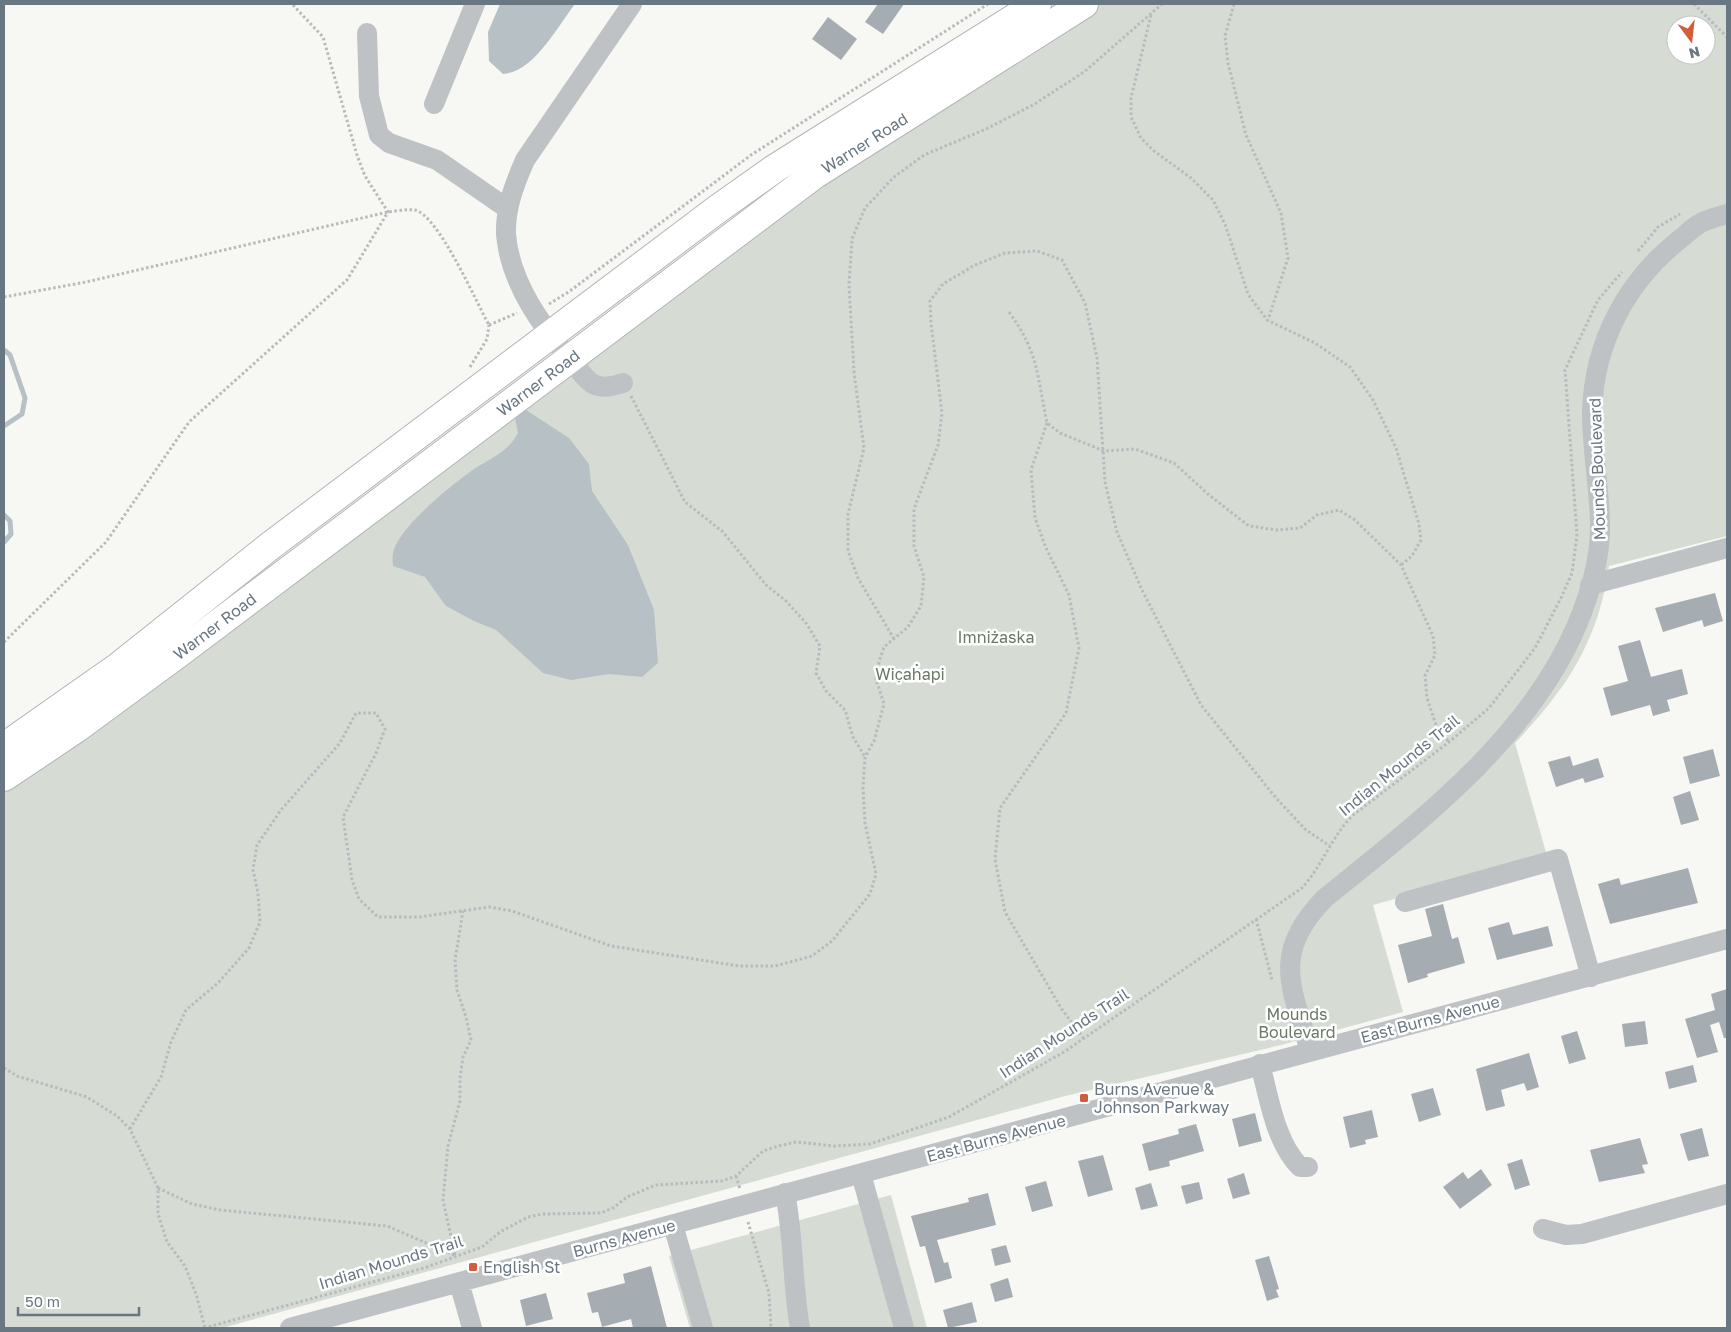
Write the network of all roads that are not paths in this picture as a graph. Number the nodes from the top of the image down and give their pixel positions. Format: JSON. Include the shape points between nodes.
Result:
{"nodes":[{"id":1,"x":475,"y":4,"type":"edge"},
{"id":2,"x":632,"y":4,"type":"edge"},
{"id":3,"x":1037,"y":4,"type":"edge"},
{"id":4,"x":1084,"y":4,"type":"edge"},
{"id":5,"x":367,"y":33,"type":"dead end"},
{"id":6,"x":434,"y":104,"type":"dead end"},
{"id":7,"x":508,"y":210,"type":"junction"},
{"id":8,"x":1727,"y":214,"type":"edge"},
{"id":9,"x":551,"y":335,"type":"junction"},
{"id":10,"x":570,"y":359,"type":"junction"},
{"id":11,"x":623,"y":383,"type":"road end"},
{"id":12,"x":1727,"y":548,"type":"edge"},
{"id":13,"x":1590,"y":585,"type":"junction"},
{"id":14,"x":4,"y":747,"type":"edge"},
{"id":15,"x":4,"y":777,"type":"edge"},
{"id":16,"x":1405,"y":902,"type":"dead end"},
{"id":17,"x":1727,"y":939,"type":"edge"},
{"id":18,"x":1590,"y":977,"type":"junction"},
{"id":19,"x":1310,"y":1051,"type":"junction"},
{"id":20,"x":1260,"y":1064,"type":"junction"},
{"id":21,"x":1308,"y":1167,"type":"dead end"},
{"id":22,"x":861,"y":1174,"type":"junction"},
{"id":23,"x":784,"y":1193,"type":"junction"},
{"id":24,"x":1727,"y":1194,"type":"edge"},
{"id":25,"x":673,"y":1225,"type":"junction"},
{"id":26,"x":1543,"y":1230,"type":"dead end"},
{"id":27,"x":459,"y":1282,"type":"junction"},
{"id":28,"x":290,"y":1328,"type":"edge"},
{"id":29,"x":472,"y":1328,"type":"edge"},
{"id":30,"x":703,"y":1328,"type":"edge"},
{"id":31,"x":800,"y":1328,"type":"edge"},
{"id":32,"x":904,"y":1328,"type":"edge"}],
"edges":[{"from":1,"to":6,"type":"street"},
{"from":2,"to":7,"type":"street","via":[[525,160]]},
{"from":3,"to":9,"type":"highway","name":"Warner Road","via":[[774,169]]},
{"from":4,"to":10,"type":"highway","name":"Warner Road","via":[[814,175]]},
{"from":5,"to":7,"type":"street","via":[[369,96],[379,135],[389,143],[437,160]]},
{"from":7,"to":9,"type":"street","via":[[506,234],[519,284],[531,308]]},
{"from":8,"to":13,"type":"street","name":"Mounds Boulevard","via":[[1700,224],[1643,272],[1624,301],[1602,347],[1592,411],[1599,547]]},
{"from":9,"to":10,"type":"street"},
{"from":9,"to":14,"type":"highway","name":"Warner Road","via":[[278,540],[118,667]]},
{"from":10,"to":11,"type":"street","via":[[595,385]]},
{"from":10,"to":15,"type":"highway","name":"Warner Road","via":[[111,704]]},
{"from":12,"to":13,"type":"street"},
{"from":13,"to":19,"type":"street","name":"Mounds Boulevard","via":[[1562,656],[1518,722],[1444,798],[1325,898],[1296,935],[1289,968]]},
{"from":16,"to":18,"type":"street","via":[[1558,859]]},
{"from":17,"to":18,"type":"street","name":"East Burns Avenue"},
{"from":18,"to":19,"type":"street","name":"East Burns Avenue"},
{"from":19,"to":20,"type":"street","name":"East Burns Avenue"},
{"from":20,"to":21,"type":"street","via":[[1286,1147],[1300,1167]]},
{"from":20,"to":22,"type":"street","name":"East Burns Avenue"},
{"from":22,"to":23,"type":"street","name":"East Burns Avenue"},
{"from":22,"to":32,"type":"street"},
{"from":23,"to":25,"type":"street","name":"Burns Avenue"},
{"from":23,"to":31,"type":"street","via":[[790,1215]]},
{"from":24,"to":26,"type":"street","via":[[1582,1234],[1566,1235]]},
{"from":25,"to":27,"type":"street","name":"Burns Avenue"},
{"from":25,"to":30,"type":"street"},
{"from":27,"to":28,"type":"street","name":"Burns Avenue"},
{"from":27,"to":29,"type":"street"}]}
